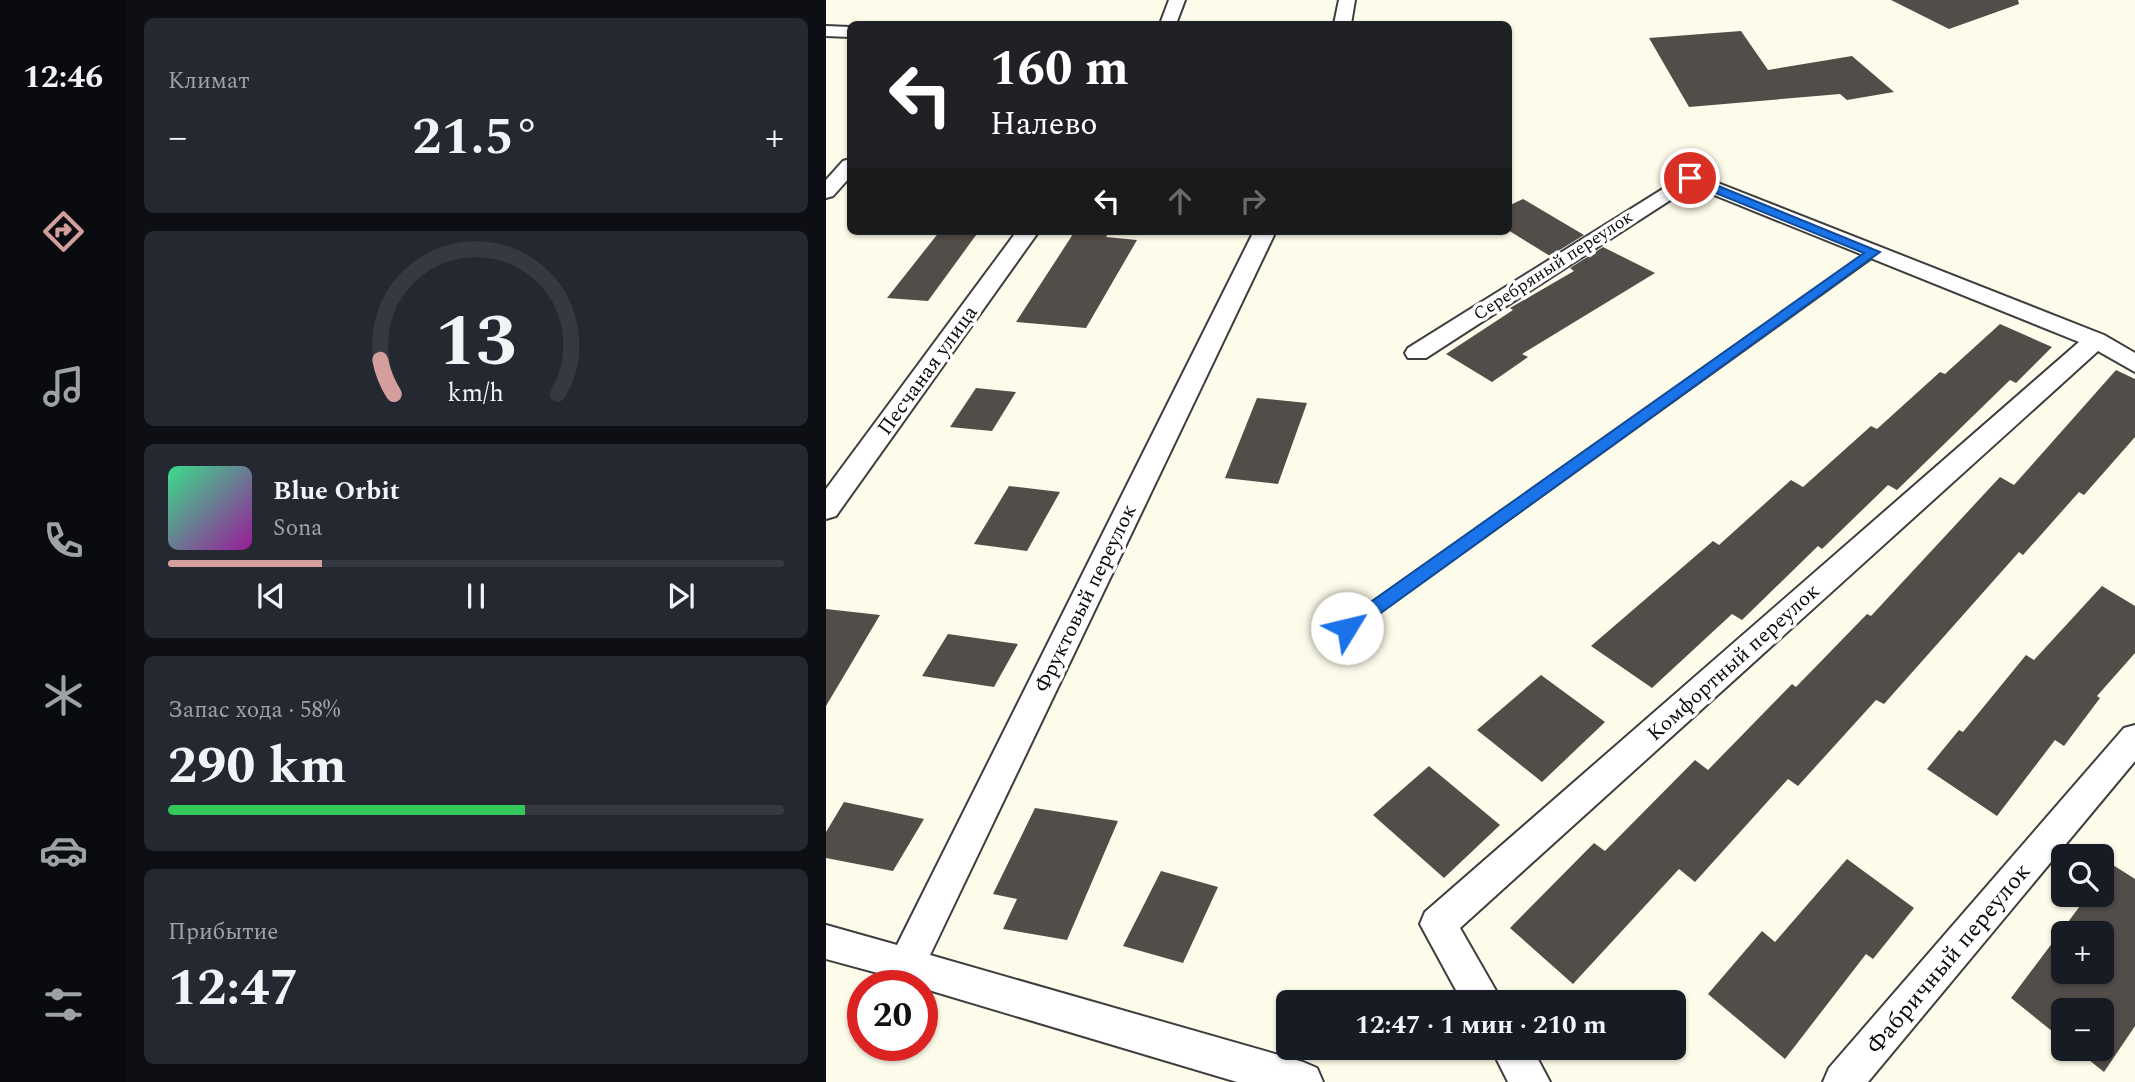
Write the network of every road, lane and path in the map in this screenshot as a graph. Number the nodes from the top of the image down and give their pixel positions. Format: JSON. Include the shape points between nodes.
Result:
{"nodes":[{"id":1,"x":1177,"y":0,"type":"edge"},
{"id":2,"x":1347,"y":0,"type":"edge"},
{"id":3,"x":1169,"y":21,"type":"edge"},
{"id":4,"x":1344,"y":21,"type":"edge"},
{"id":5,"x":826,"y":31,"type":"edge"},
{"id":6,"x":847,"y":32,"type":"edge"},
{"id":7,"x":847,"y":168,"type":"edge"},
{"id":8,"x":826,"y":191,"type":"edge"},
{"id":9,"x":1025,"y":235,"type":"edge"},
{"id":10,"x":1263,"y":235,"type":"edge"},
{"id":11,"x":1873,"y":252,"type":"junction"},
{"id":12,"x":2096,"y":340,"type":"junction"},
{"id":13,"x":1417,"y":353,"type":"dead end"},
{"id":14,"x":2135,"y":364,"type":"edge"},
{"id":15,"x":826,"y":509,"type":"edge"},
{"id":16,"x":1347,"y":628,"type":"dead end"},
{"id":17,"x":2135,"y":738,"type":"edge"},
{"id":18,"x":826,"y":942,"type":"edge"},
{"id":19,"x":906,"y":965,"type":"junction"},
{"id":20,"x":1476,"y":990,"type":"edge"},
{"id":21,"x":1517,"y":1060,"type":"edge"},
{"id":22,"x":1303,"y":1082,"type":"edge"},
{"id":23,"x":1530,"y":1082,"type":"edge"},
{"id":24,"x":1843,"y":1082,"type":"edge"}],
"edges":[{"from":1,"to":3,"type":"street"},
{"from":2,"to":4,"type":"street"},
{"from":5,"to":6,"type":"street"},
{"from":7,"to":8,"type":"street"},
{"from":9,"to":15,"type":"street","name":"Песчаная улица"},
{"from":10,"to":19,"type":"street","name":"Фруктовый переулок"},
{"from":11,"to":12,"type":"street"},
{"from":11,"to":13,"type":"street","name":"Серебряный переулок","via":[[1690,178]]},
{"from":11,"to":16,"type":"lane"},
{"from":12,"to":14,"type":"street"},
{"from":12,"to":20,"type":"street","name":"Комфортный переулок","via":[[1438,924]]},
{"from":17,"to":24,"type":"street","name":"Фабричный переулок"},
{"from":18,"to":19,"type":"street"},
{"from":19,"to":22,"type":"street"},
{"from":21,"to":23,"type":"street"}]}
